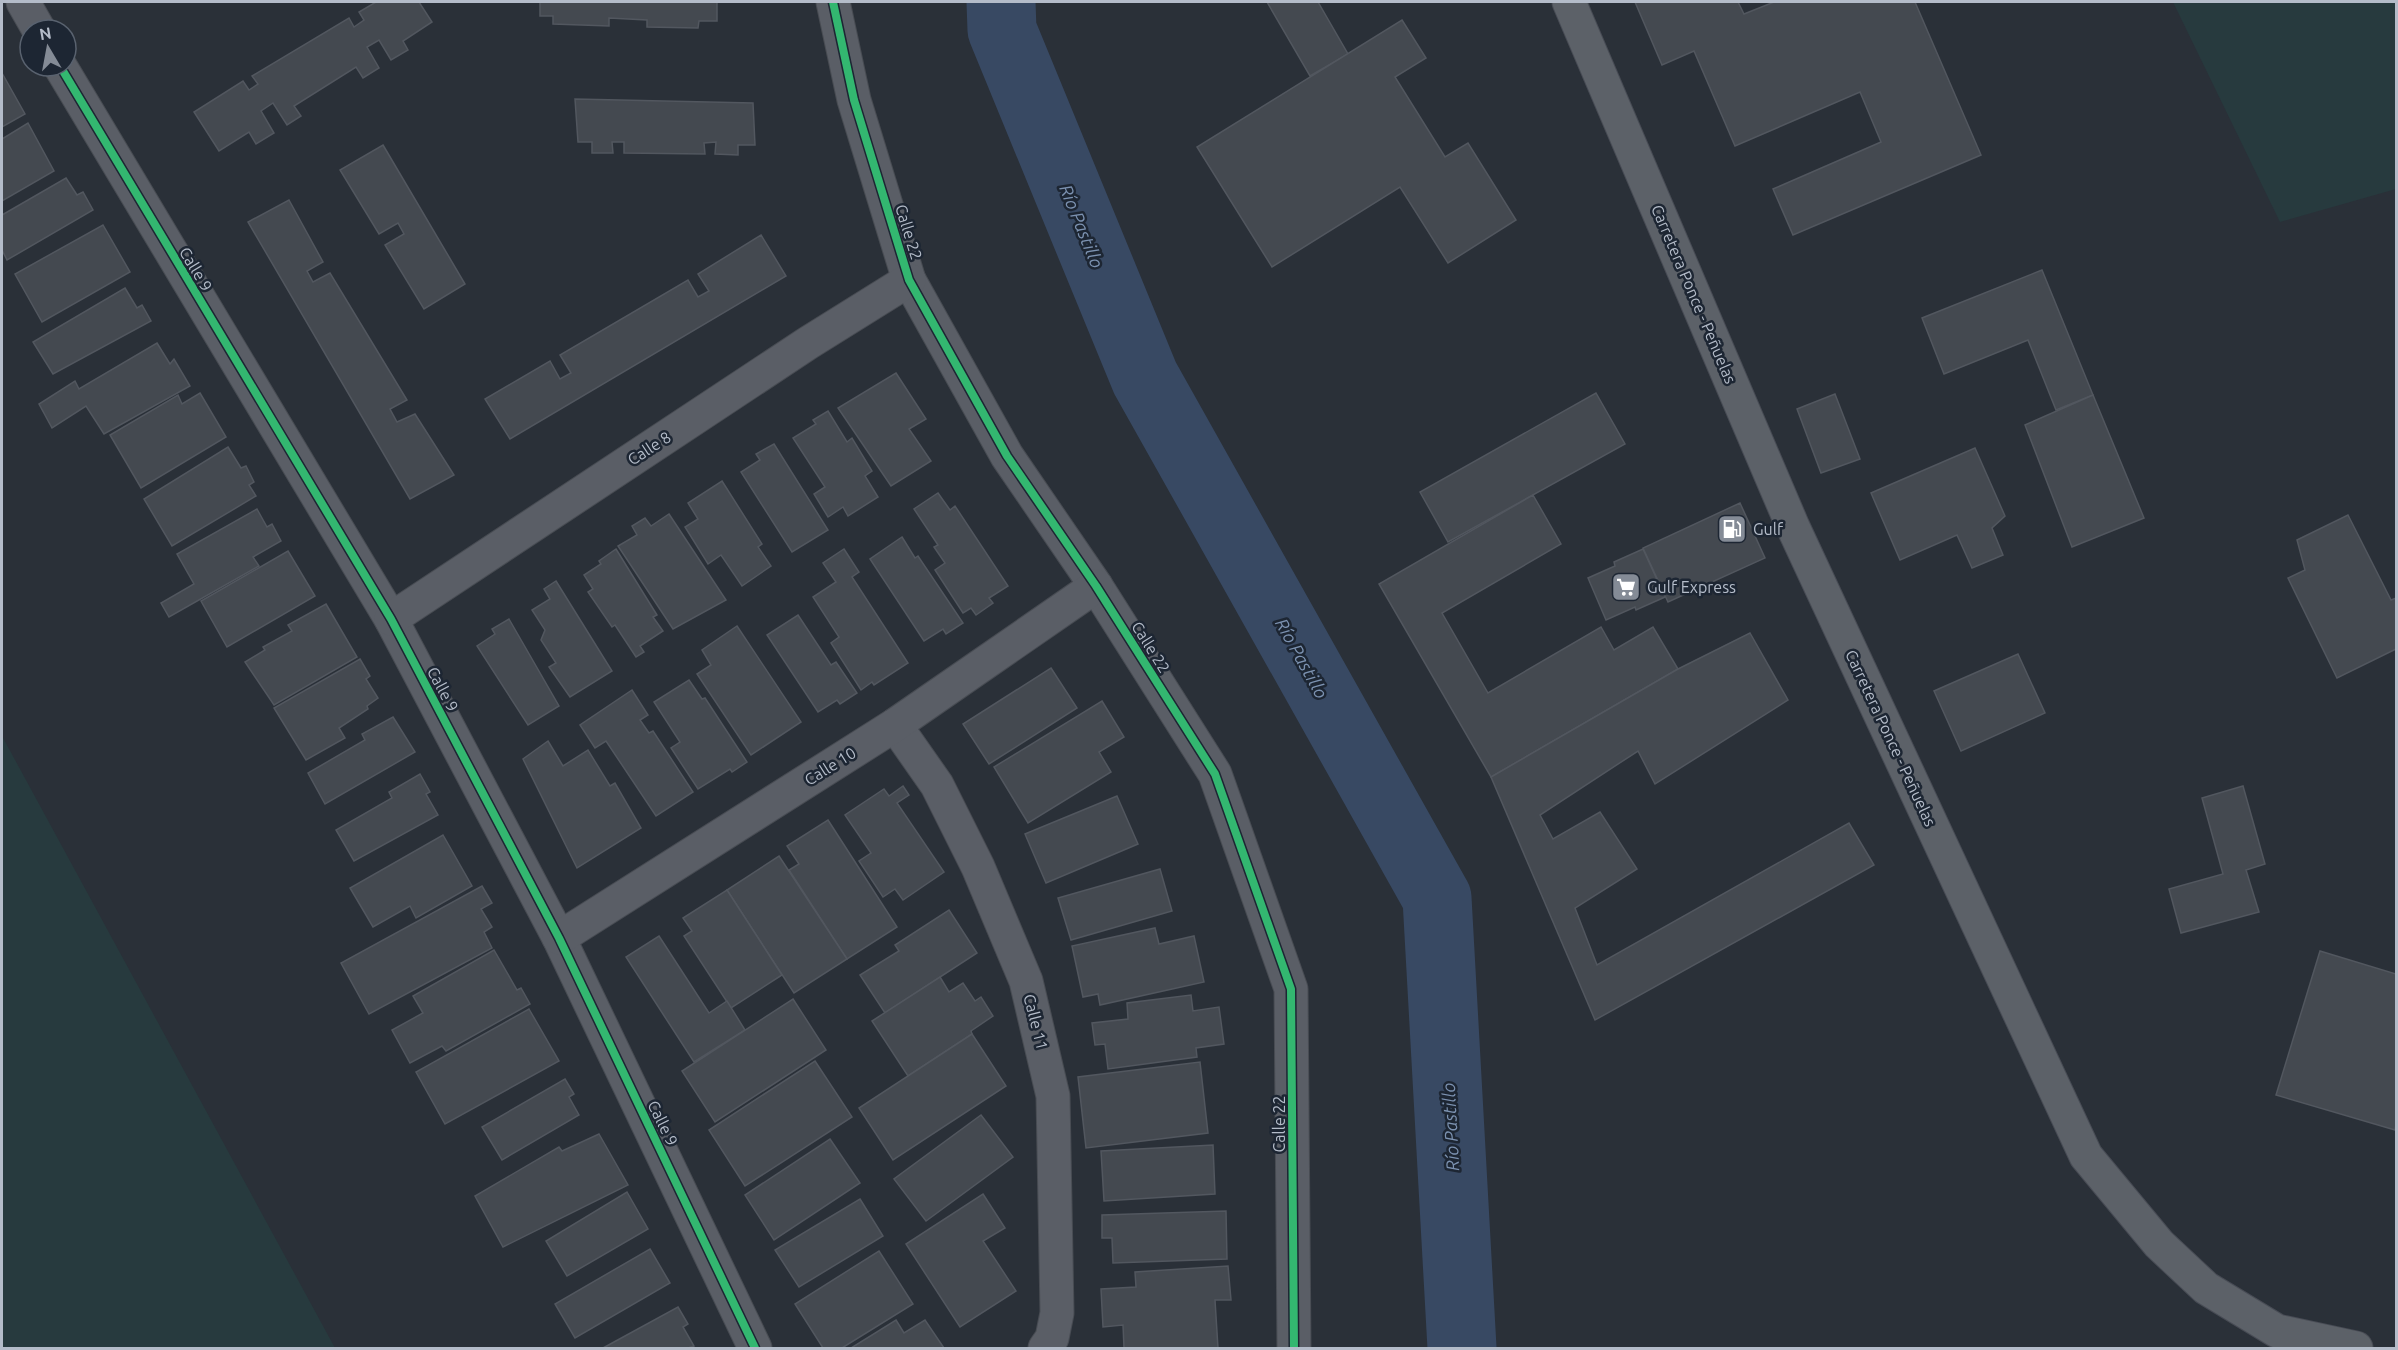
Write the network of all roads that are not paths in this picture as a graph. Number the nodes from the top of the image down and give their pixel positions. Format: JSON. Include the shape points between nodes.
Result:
{"nodes":[{"id":1,"x":22,"y":2,"type":"edge"},
{"id":2,"x":833,"y":2,"type":"edge"},
{"id":3,"x":1569,"y":2,"type":"edge"},
{"id":4,"x":32,"y":18,"type":"edge"},
{"id":5,"x":67,"y":78,"type":"edge"},
{"id":6,"x":909,"y":280,"type":"junction"},
{"id":7,"x":1096,"y":586,"type":"junction"},
{"id":8,"x":390,"y":619,"type":"junction"},
{"id":9,"x":896,"y":725,"type":"junction"},
{"id":10,"x":559,"y":938,"type":"junction"},
{"id":11,"x":756,"y":1348,"type":"edge"},
{"id":12,"x":1045,"y":1348,"type":"edge"},
{"id":13,"x":1294,"y":1348,"type":"edge"},
{"id":14,"x":2356,"y":1348,"type":"edge"}],
"edges":[{"from":1,"to":4,"type":"street"},
{"from":2,"to":6,"type":"street","name":"Calle 22","via":[[854,100]]},
{"from":3,"to":14,"type":"main road","name":"Carretera Ponce - Peñuelas","via":[[1793,526],[2086,1156],[2158,1244],[2206,1288],[2277,1331]]},
{"from":5,"to":8,"type":"street","name":"Calle 9"},
{"from":6,"to":7,"type":"street","name":"Calle 22","via":[[1007,456]]},
{"from":6,"to":8,"type":"street","name":"Calle 8"},
{"from":7,"to":9,"type":"street","name":"Calle 10"},
{"from":7,"to":13,"type":"street","name":"Calle 22","via":[[1215,774],[1292,989]]},
{"from":8,"to":10,"type":"street","name":"Calle 9"},
{"from":9,"to":10,"type":"street","name":"Calle 10"},
{"from":9,"to":12,"type":"street","name":"Calle 11","via":[[937,785],[978,867],[1026,981],[1051,1084],[1057,1313],[1052,1338]]},
{"from":10,"to":11,"type":"street","name":"Calle 9"}]}
